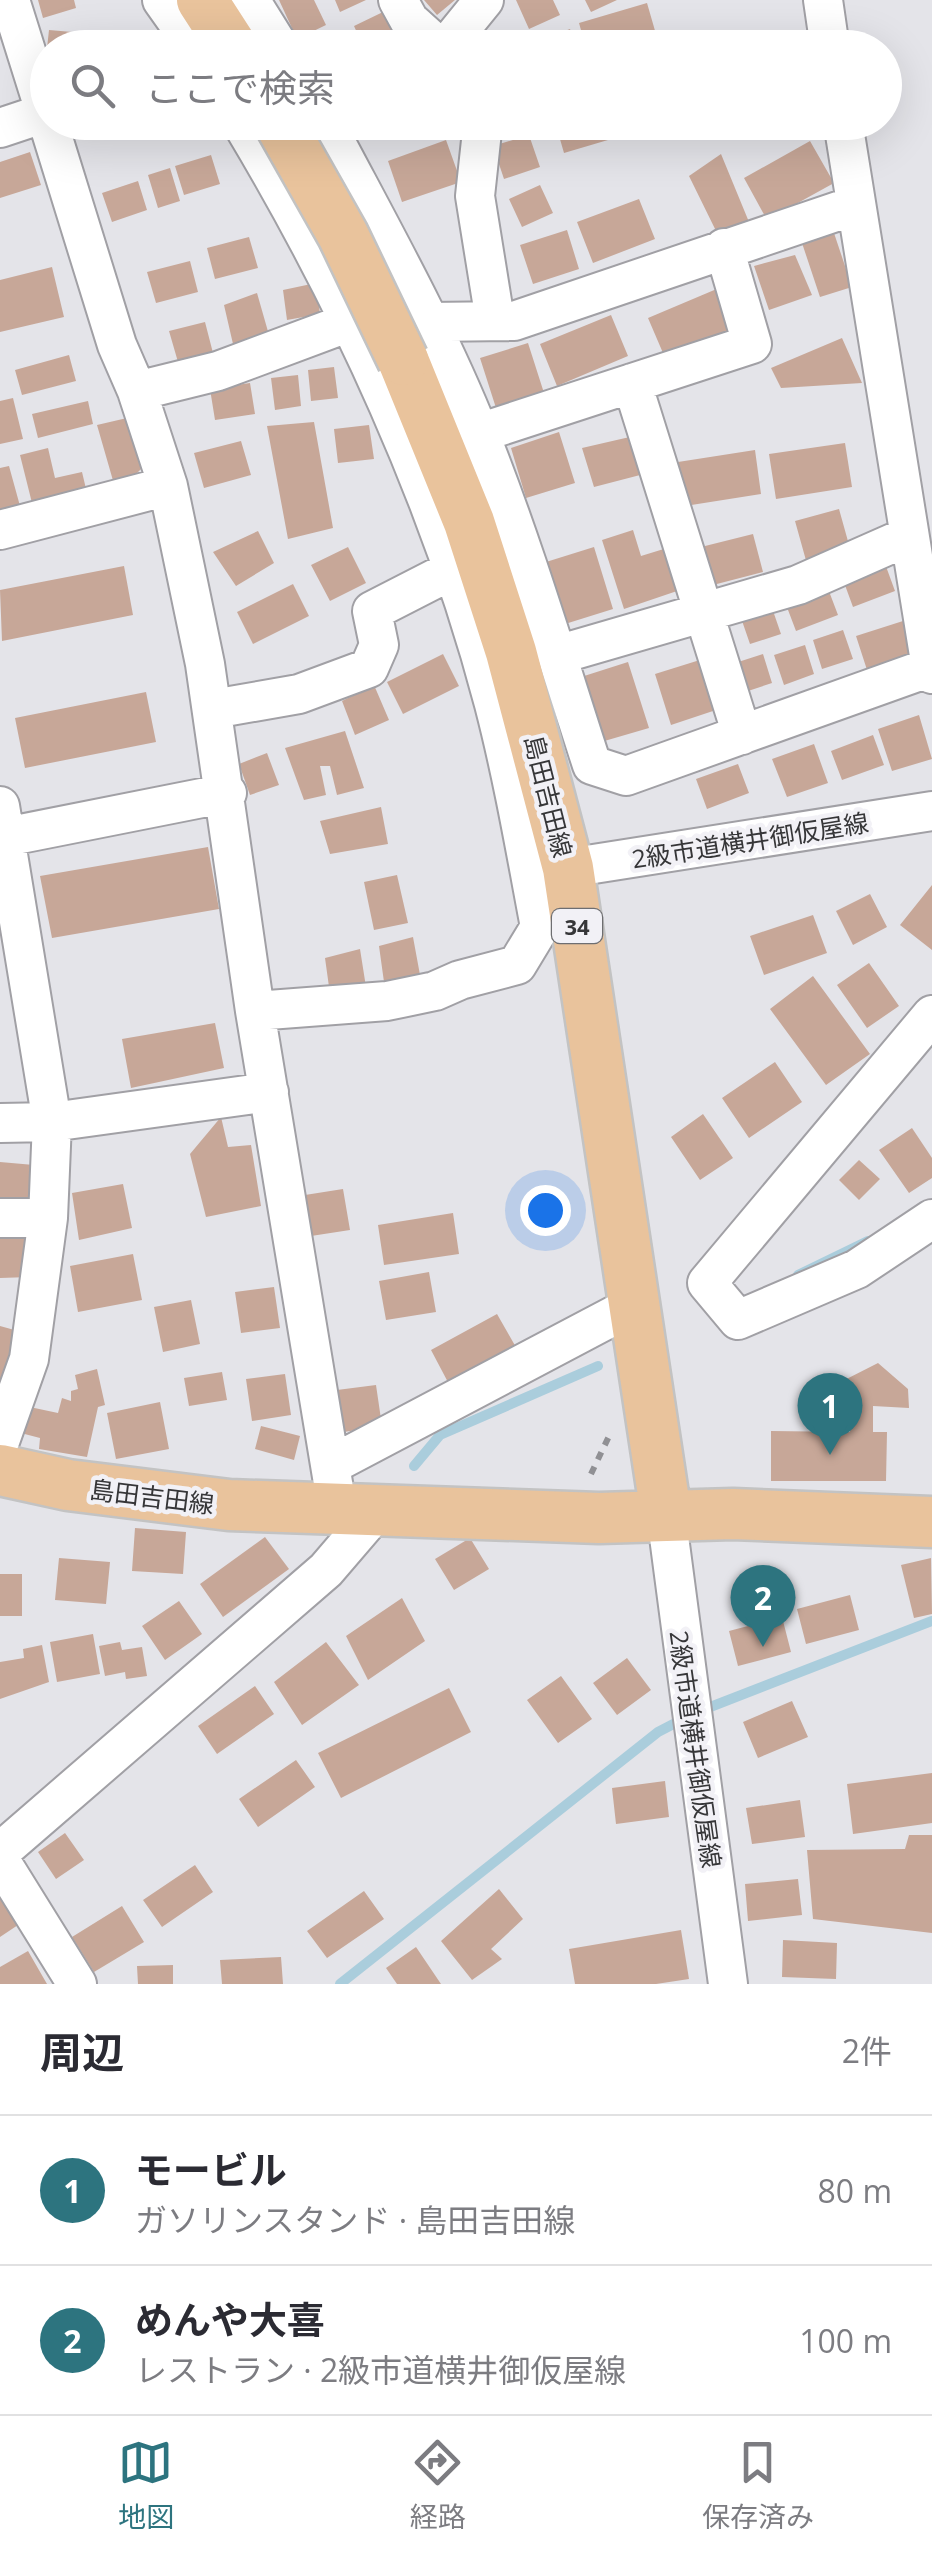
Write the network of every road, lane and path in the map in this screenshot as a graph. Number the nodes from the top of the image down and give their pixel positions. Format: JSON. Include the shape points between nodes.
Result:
{"nodes":[{"id":1,"x":10,"y":0,"type":"edge"},
{"id":2,"x":162,"y":0,"type":"edge"},
{"id":3,"x":202,"y":0,"type":"edge"},
{"id":4,"x":250,"y":0,"type":"edge"},
{"id":5,"x":398,"y":0,"type":"edge"},
{"id":6,"x":484,"y":0,"type":"edge"},
{"id":7,"x":822,"y":0,"type":"edge"},
{"id":8,"x":183,"y":30,"type":"edge"},
{"id":9,"x":222,"y":30,"type":"edge"},
{"id":10,"x":269,"y":30,"type":"edge"},
{"id":11,"x":421,"y":30,"type":"edge"},
{"id":12,"x":458,"y":30,"type":"edge"},
{"id":13,"x":827,"y":30,"type":"edge"},
{"id":14,"x":30,"y":64,"type":"edge"},
{"id":15,"x":30,"y":122,"type":"edge"},
{"id":16,"x":0,"y":128,"type":"edge"},
{"id":17,"x":54,"y":140,"type":"edge"},
{"id":18,"x":253,"y":140,"type":"edge"},
{"id":19,"x":289,"y":140,"type":"edge"},
{"id":20,"x":340,"y":140,"type":"edge"},
{"id":21,"x":481,"y":140,"type":"edge"},
{"id":22,"x":845,"y":140,"type":"edge"},
{"id":23,"x":856,"y":204,"type":"junction"},
{"id":24,"x":724,"y":248,"type":"junction"},
{"id":25,"x":494,"y":320,"type":"junction"},
{"id":26,"x":347,"y":323,"type":"junction"},
{"id":27,"x":415,"y":339,"type":"junction"},
{"id":28,"x":632,"y":383,"type":"junction"},
{"id":29,"x":137,"y":391,"type":"junction"},
{"id":30,"x":479,"y":433,"type":"junction"},
{"id":31,"x":168,"y":486,"type":"junction"},
{"id":32,"x":0,"y":530,"type":"edge"},
{"id":33,"x":910,"y":536,"type":"junction"},
{"id":34,"x":452,"y":570,"type":"junction"},
{"id":35,"x":705,"y":614,"type":"junction"},
{"id":36,"x":556,"y":655,"type":"junction"},
{"id":37,"x":931,"y":670,"type":"edge"},
{"id":38,"x":213,"y":710,"type":"junction"},
{"id":39,"x":742,"y":735,"type":"junction"},
{"id":40,"x":227,"y":794,"type":"junction"},
{"id":41,"x":932,"y":811,"type":"edge"},
{"id":42,"x":2,"y":827,"type":"edge"},
{"id":43,"x":568,"y":868,"type":"junction"},
{"id":44,"x":254,"y":1010,"type":"junction"},
{"id":45,"x":932,"y":1015,"type":"edge"},
{"id":46,"x":268,"y":1092,"type":"junction"},
{"id":47,"x":52,"y":1122,"type":"junction"},
{"id":48,"x":0,"y":1123,"type":"edge"},
{"id":49,"x":0,"y":1218,"type":"edge"},
{"id":50,"x":48,"y":1218,"type":"junction"},
{"id":51,"x":932,"y":1219,"type":"edge"},
{"id":52,"x":634,"y":1305,"type":"junction"},
{"id":53,"x":0,"y":1441,"type":"edge"},
{"id":54,"x":0,"y":1470,"type":"edge"},
{"id":55,"x":349,"y":1493,"type":"junction"},
{"id":56,"x":666,"y":1514,"type":"junction"},
{"id":57,"x":932,"y":1522,"type":"edge"},
{"id":58,"x":0,"y":1852,"type":"edge"},
{"id":59,"x":0,"y":1860,"type":"edge"},
{"id":60,"x":77,"y":1984,"type":"edge"},
{"id":61,"x":728,"y":1984,"type":"edge"}],
"edges":[{"from":1,"to":14,"type":"street"},
{"from":2,"to":8,"type":"street"},
{"from":3,"to":9,"type":"main road"},
{"from":4,"to":10,"type":"street"},
{"from":5,"to":11,"type":"street"},
{"from":6,"to":12,"type":"street"},
{"from":7,"to":13,"type":"street"},
{"from":15,"to":16,"type":"street"},
{"from":17,"to":29,"type":"street"},
{"from":18,"to":26,"type":"street"},
{"from":19,"to":27,"type":"main road","name":"島田吉田線","number":"34","bridge":true,"via":[[343,235]]},
{"from":20,"to":27,"type":"street"},
{"from":21,"to":25,"type":"street","via":[[475,196]]},
{"from":22,"to":23,"type":"street"},
{"from":23,"to":24,"type":"street"},
{"from":23,"to":33,"type":"street"},
{"from":24,"to":25,"type":"street","via":[[514,321]]},
{"from":24,"to":28,"type":"street","via":[[752,344]]},
{"from":25,"to":27,"type":"street"},
{"from":26,"to":27,"type":"street"},
{"from":26,"to":29,"type":"street","via":[[218,371]]},
{"from":26,"to":34,"type":"street"},
{"from":27,"to":30,"type":"street"},
{"from":27,"to":43,"type":"main road","name":"島田吉田線","number":"34","via":[[511,652]]},
{"from":28,"to":30,"type":"street"},
{"from":28,"to":35,"type":"street"},
{"from":29,"to":31,"type":"street"},
{"from":30,"to":36,"type":"street"},
{"from":31,"to":32,"type":"street"},
{"from":31,"to":38,"type":"street"},
{"from":33,"to":35,"type":"street","via":[[798,585]]},
{"from":33,"to":37,"type":"street"},
{"from":34,"to":38,"type":"street","via":[[372,611],[379,645],[369,668],[299,694]]},
{"from":34,"to":44,"type":"street","via":[[494,705],[540,927],[517,964],[435,992],[387,1002]]},
{"from":35,"to":36,"type":"street"},
{"from":35,"to":39,"type":"street"},
{"from":36,"to":39,"type":"street","via":[[592,765],[626,776]]},
{"from":37,"to":39,"type":"street"},
{"from":38,"to":40,"type":"street"},
{"from":40,"to":42,"type":"street"},
{"from":40,"to":44,"type":"street"},
{"from":41,"to":43,"type":"street","name":"2級市道横井御仮屋線"},
{"from":42,"to":47,"type":"street"},
{"from":43,"to":52,"type":"main road","name":"島田吉田線","number":"34"},
{"from":44,"to":46,"type":"street"},
{"from":45,"to":51,"type":"street","via":[[707,1283],[738,1320],[856,1269]]},
{"from":46,"to":47,"type":"street"},
{"from":46,"to":55,"type":"street"},
{"from":47,"to":48,"type":"street"},
{"from":47,"to":50,"type":"street"},
{"from":49,"to":50,"type":"street"},
{"from":50,"to":53,"type":"street","via":[[29,1359]]},
{"from":52,"to":55,"type":"street"},
{"from":52,"to":56,"type":"main road","name":"島田吉田線","number":"34"},
{"from":54,"to":55,"type":"main road","name":"島田吉田線","via":[[229,1505]]},
{"from":55,"to":56,"type":"main road","name":"島田吉田線","via":[[598,1518]]},
{"from":55,"to":58,"type":"street","via":[[326,1570]]},
{"from":56,"to":57,"type":"main road","name":"島田吉田線"},
{"from":56,"to":61,"type":"street","name":"2級市道横井御仮屋線"},
{"from":59,"to":60,"type":"street"}]}
